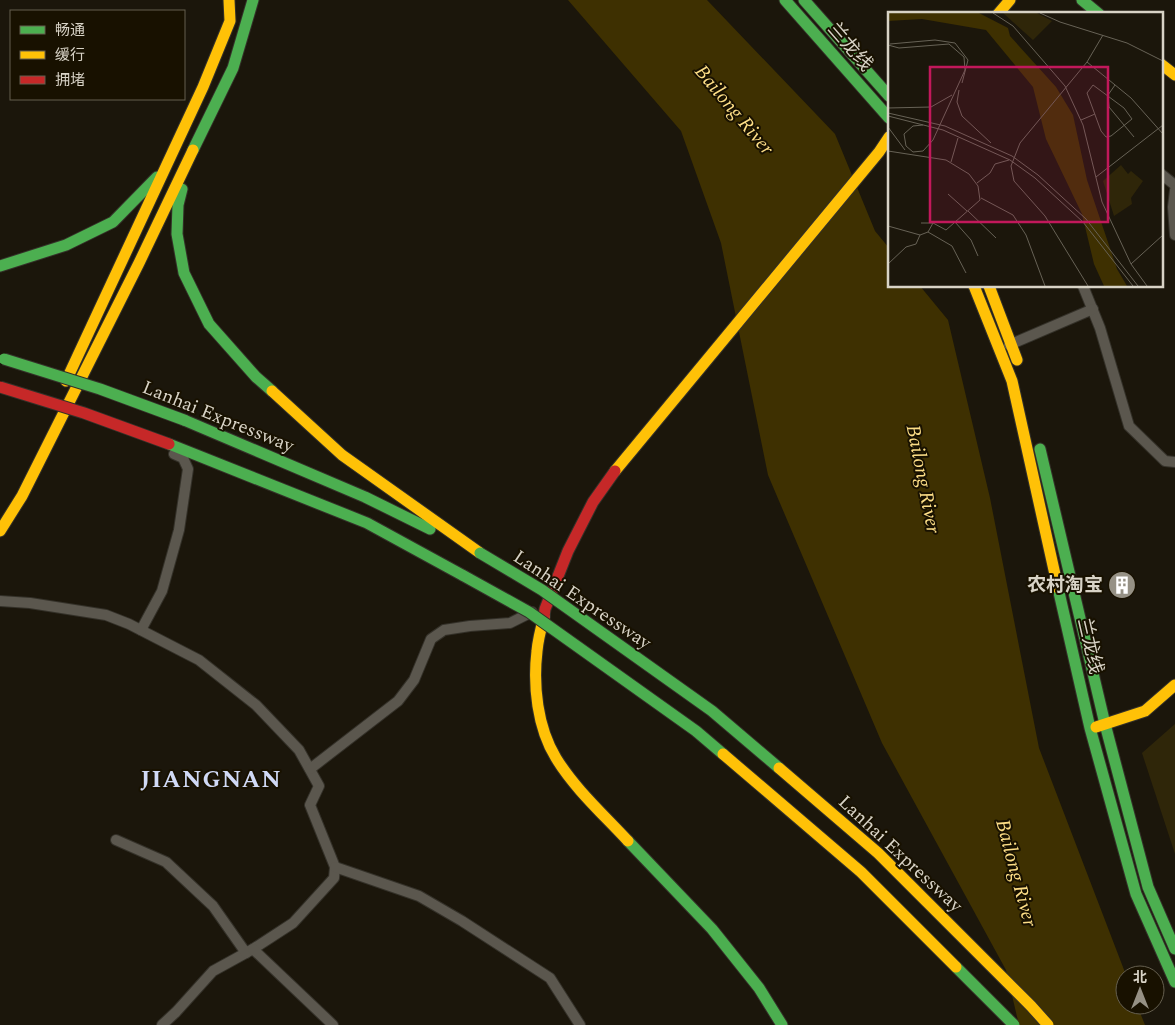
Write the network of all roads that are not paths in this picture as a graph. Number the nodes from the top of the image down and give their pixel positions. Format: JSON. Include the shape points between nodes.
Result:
{"nodes":[{"id":1,"x":230,"y":0,"type":"edge"},
{"id":2,"x":253,"y":0,"type":"edge"},
{"id":3,"x":785,"y":0,"type":"edge"},
{"id":4,"x":804,"y":0,"type":"edge"},
{"id":5,"x":1010,"y":0,"type":"edge"},
{"id":6,"x":1082,"y":0,"type":"edge"},
{"id":7,"x":1000,"y":12,"type":"edge"},
{"id":8,"x":1097,"y":12,"type":"edge"},
{"id":9,"x":1162,"y":65,"type":"edge"},
{"id":10,"x":1175,"y":75,"type":"edge"},
{"id":11,"x":888,"y":95,"type":"edge"},
{"id":12,"x":888,"y":117,"type":"edge"},
{"id":13,"x":888,"y":138,"type":"edge"},
{"id":14,"x":193,"y":150,"type":"junction"},
{"id":15,"x":166,"y":167,"type":"junction"},
{"id":16,"x":1162,"y":175,"type":"edge"},
{"id":17,"x":1175,"y":184,"type":"edge"},
{"id":18,"x":1175,"y":190,"type":"edge"},
{"id":19,"x":1175,"y":235,"type":"edge"},
{"id":20,"x":0,"y":266,"type":"edge"},
{"id":21,"x":975,"y":288,"type":"edge"},
{"id":22,"x":990,"y":288,"type":"edge"},
{"id":23,"x":1085,"y":288,"type":"edge"},
{"id":24,"x":1093,"y":309,"type":"junction"},
{"id":25,"x":1011,"y":344,"type":"junction"},
{"id":26,"x":999,"y":349,"type":"junction"},
{"id":27,"x":2,"y":359,"type":"edge"},
{"id":28,"x":1020,"y":368,"type":"dead end"},
{"id":29,"x":0,"y":387,"type":"edge"},
{"id":30,"x":48,"y":418,"type":"dead end"},
{"id":31,"x":1037,"y":434,"type":"dead end"},
{"id":32,"x":39,"y":436,"type":"dead end"},
{"id":33,"x":141,"y":438,"type":"dead end"},
{"id":34,"x":1175,"y":462,"type":"edge"},
{"id":35,"x":14,"y":488,"type":"dead end"},
{"id":36,"x":0,"y":531,"type":"edge"},
{"id":37,"x":480,"y":553,"type":"junction"},
{"id":38,"x":0,"y":601,"type":"edge"},
{"id":39,"x":545,"y":609,"type":"junction"},
{"id":40,"x":141,"y":630,"type":"junction"},
{"id":41,"x":1175,"y":685,"type":"edge"},
{"id":42,"x":1105,"y":724,"type":"junction"},
{"id":43,"x":1090,"y":728,"type":"junction"},
{"id":44,"x":310,"y":769,"type":"junction"},
{"id":45,"x":116,"y":840,"type":"dead end"},
{"id":46,"x":335,"y":867,"type":"junction"},
{"id":47,"x":1175,"y":949,"type":"edge"},
{"id":48,"x":250,"y":951,"type":"junction"},
{"id":49,"x":1175,"y":982,"type":"edge"},
{"id":50,"x":162,"y":1025,"type":"edge"},
{"id":51,"x":333,"y":1025,"type":"edge"},
{"id":52,"x":580,"y":1025,"type":"edge"},
{"id":53,"x":782,"y":1025,"type":"edge"},
{"id":54,"x":1014,"y":1025,"type":"edge"},
{"id":55,"x":1048,"y":1025,"type":"edge"}],
"edges":[{"from":1,"to":15,"type":"main road","via":[[230,21],[204,87]]},
{"from":2,"to":14,"type":"main road","via":[[233,68]]},
{"from":3,"to":12,"type":"main road","name":"兰龙线"},
{"from":4,"to":11,"type":"main road","name":"兰龙线"},
{"from":5,"to":7,"type":"main road"},
{"from":6,"to":8,"type":"main road"},
{"from":9,"to":10,"type":"main road"},
{"from":13,"to":39,"type":"main road","via":[[620,464],[593,502],[568,551]]},
{"from":14,"to":36,"type":"main road","via":[[22,496]]},
{"from":14,"to":37,"type":"main road","via":[[178,205],[177,234],[184,273],[208,324],[256,377],[342,455]]},
{"from":15,"to":20,"type":"main road","via":[[112,222],[66,245]]},
{"from":15,"to":30,"type":"main road"},
{"from":16,"to":17,"type":"street"},
{"from":18,"to":19,"type":"street"},
{"from":21,"to":26,"type":"main road","name":"兰龙线"},
{"from":22,"to":25,"type":"main road"},
{"from":23,"to":24,"type":"street"},
{"from":24,"to":25,"type":"street"},
{"from":24,"to":34,"type":"street","via":[[1129,426],[1165,461]]},
{"from":25,"to":26,"type":"street"},
{"from":25,"to":28,"type":"main road"},
{"from":26,"to":43,"type":"main road","name":"兰龙线","via":[[1012,382]]},
{"from":27,"to":37,"type":"main road","name":"Lanhai Expressway","bridge":true,"via":[[100,389],[184,420],[365,497]]},
{"from":29,"to":54,"type":"main road","bridge":true,"via":[[169,444],[367,523],[529,612],[696,732],[861,872]]},
{"from":31,"to":42,"type":"main road","name":"兰龙线"},
{"from":32,"to":35,"type":"main road"},
{"from":33,"to":40,"type":"street","via":[[184,458],[188,469],[178,530],[162,591]]},
{"from":37,"to":55,"type":"main road","name":"Lanhai Expressway","bridge":true,"via":[[542,590],[712,712],[878,853]]},
{"from":38,"to":40,"type":"street","via":[[106,615]]},
{"from":39,"to":44,"type":"street","via":[[510,623],[444,630],[431,639],[414,680],[398,701]]},
{"from":39,"to":53,"type":"main road","via":[[537,651],[536,693],[542,728],[555,757],[576,786],[712,929],[759,988]]},
{"from":40,"to":44,"type":"street","via":[[198,660],[256,705],[299,750]]},
{"from":41,"to":42,"type":"main road","via":[[1144,712]]},
{"from":42,"to":43,"type":"main road"},
{"from":42,"to":47,"type":"main road","name":"兰龙线","via":[[1148,887]]},
{"from":43,"to":49,"type":"main road","name":"兰龙线","via":[[1136,894]]},
{"from":44,"to":46,"type":"street","via":[[319,786],[310,805]]},
{"from":45,"to":48,"type":"street","via":[[166,862],[213,906]]},
{"from":46,"to":48,"type":"street","via":[[334,878],[293,923]]},
{"from":46,"to":52,"type":"street","via":[[419,896],[462,921],[550,978]]},
{"from":48,"to":50,"type":"street","via":[[213,971]]},
{"from":48,"to":51,"type":"street"}]}
